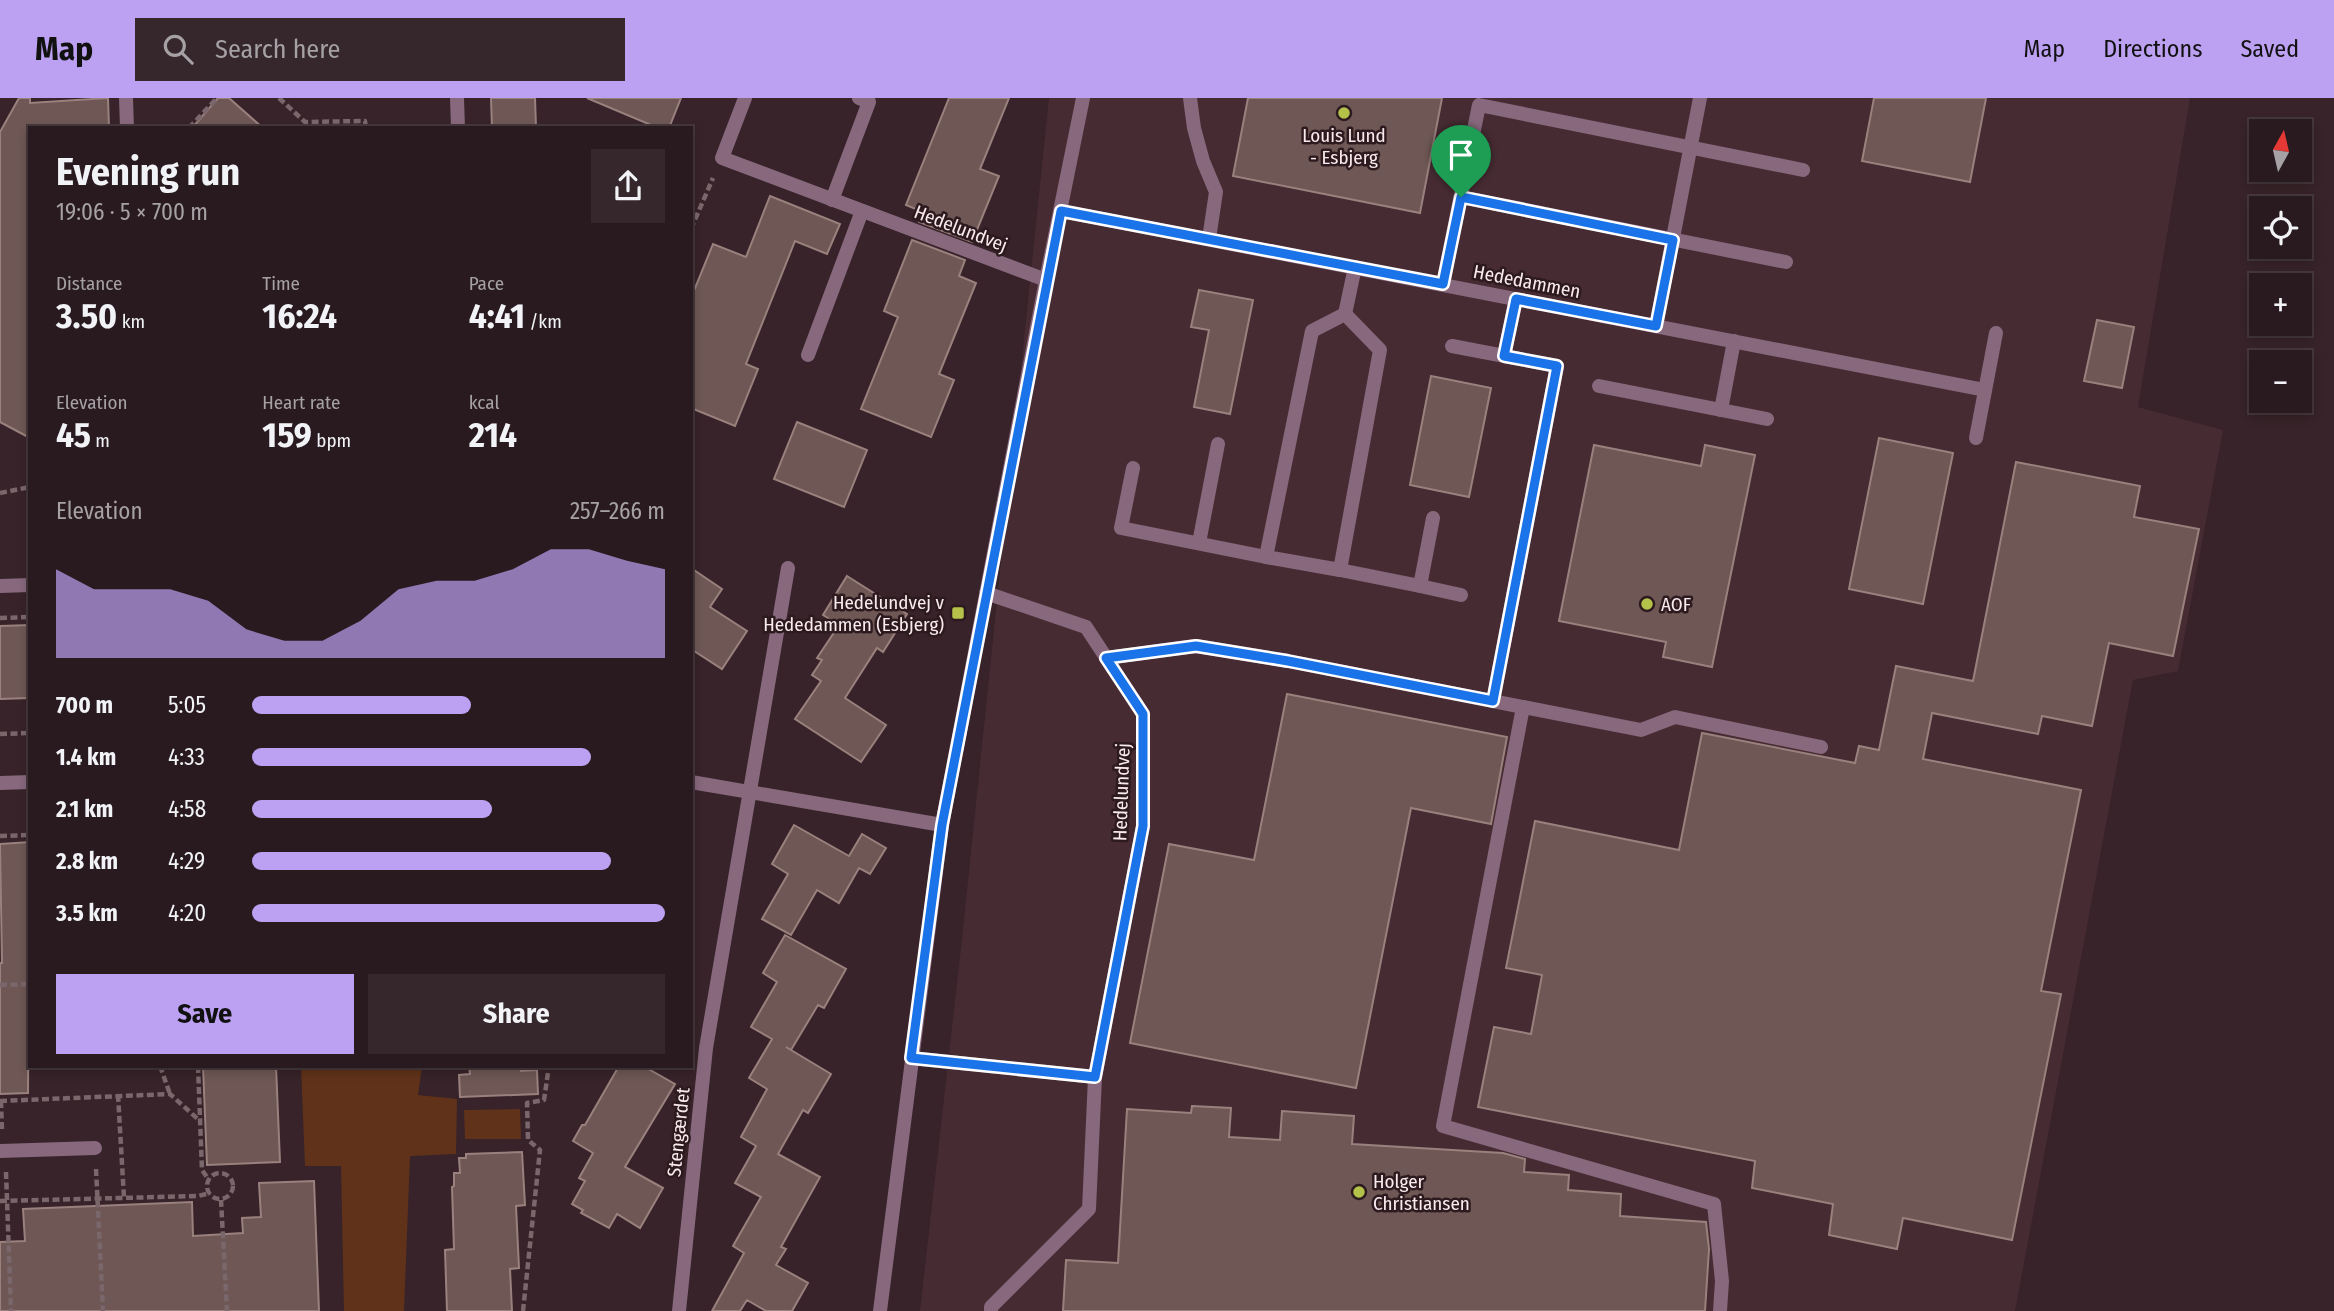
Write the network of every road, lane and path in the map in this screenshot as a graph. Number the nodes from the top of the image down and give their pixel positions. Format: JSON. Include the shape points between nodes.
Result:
{"nodes":[{"id":1,"x":126,"y":98,"type":"edge"},
{"id":2,"x":217,"y":98,"type":"edge"},
{"id":3,"x":279,"y":98,"type":"edge"},
{"id":4,"x":457,"y":98,"type":"edge"},
{"id":5,"x":745,"y":98,"type":"edge"},
{"id":6,"x":859,"y":98,"type":"edge"},
{"id":7,"x":1083,"y":98,"type":"edge"},
{"id":8,"x":1190,"y":98,"type":"edge"},
{"id":9,"x":1700,"y":98,"type":"edge"},
{"id":10,"x":127,"y":126,"type":"edge"},
{"id":11,"x":191,"y":126,"type":"edge"},
{"id":12,"x":366,"y":126,"type":"edge"},
{"id":13,"x":458,"y":126,"type":"edge"},
{"id":14,"x":1691,"y":147,"type":"junction"},
{"id":15,"x":722,"y":158,"type":"junction"},
{"id":16,"x":1803,"y":170,"type":"dead end"},
{"id":17,"x":1461,"y":197,"type":"junction"},
{"id":18,"x":832,"y":200,"type":"junction"},
{"id":19,"x":862,"y":211,"type":"junction"},
{"id":20,"x":1061,"y":211,"type":"junction"},
{"id":21,"x":693,"y":224,"type":"edge"},
{"id":22,"x":1209,"y":239,"type":"junction"},
{"id":23,"x":1673,"y":240,"type":"junction"},
{"id":24,"x":1786,"y":262,"type":"dead end"},
{"id":25,"x":1355,"y":267,"type":"junction"},
{"id":26,"x":1046,"y":281,"type":"junction"},
{"id":27,"x":1443,"y":284,"type":"junction"},
{"id":28,"x":1516,"y":299,"type":"junction"},
{"id":29,"x":1345,"y":314,"type":"junction"},
{"id":30,"x":1656,"y":326,"type":"junction"},
{"id":31,"x":1996,"y":333,"type":"dead end"},
{"id":32,"x":1734,"y":341,"type":"junction"},
{"id":33,"x":1452,"y":346,"type":"dead end"},
{"id":34,"x":808,"y":355,"type":"dead end"},
{"id":35,"x":1504,"y":356,"type":"junction"},
{"id":36,"x":1600,"y":386,"type":"dead end"},
{"id":37,"x":1985,"y":390,"type":"junction"},
{"id":38,"x":1721,"y":410,"type":"junction"},
{"id":39,"x":1767,"y":419,"type":"dead end"},
{"id":40,"x":1976,"y":438,"type":"dead end"},
{"id":41,"x":1217,"y":444,"type":"dead end"},
{"id":42,"x":1133,"y":468,"type":"dead end"},
{"id":43,"x":28,"y":487,"type":"edge"},
{"id":44,"x":0,"y":493,"type":"edge"},
{"id":45,"x":1433,"y":518,"type":"dead end"},
{"id":46,"x":1199,"y":543,"type":"junction"},
{"id":47,"x":1266,"y":557,"type":"junction"},
{"id":48,"x":788,"y":568,"type":"dead end"},
{"id":49,"x":1340,"y":570,"type":"junction"},
{"id":50,"x":28,"y":585,"type":"edge"},
{"id":51,"x":0,"y":586,"type":"edge"},
{"id":52,"x":1420,"y":586,"type":"junction"},
{"id":53,"x":986,"y":593,"type":"junction"},
{"id":54,"x":1461,"y":594,"type":"dead end"},
{"id":55,"x":28,"y":617,"type":"edge"},
{"id":56,"x":0,"y":618,"type":"edge"},
{"id":57,"x":1106,"y":658,"type":"junction"},
{"id":58,"x":1493,"y":701,"type":"junction"},
{"id":59,"x":1523,"y":707,"type":"junction"},
{"id":60,"x":28,"y":733,"type":"edge"},
{"id":61,"x":0,"y":734,"type":"edge"},
{"id":62,"x":1822,"y":747,"type":"dead end"},
{"id":63,"x":28,"y":782,"type":"edge"},
{"id":64,"x":693,"y":782,"type":"edge"},
{"id":65,"x":0,"y":783,"type":"edge"},
{"id":66,"x":749,"y":792,"type":"junction"},
{"id":67,"x":942,"y":825,"type":"junction"},
{"id":68,"x":28,"y":835,"type":"edge"},
{"id":69,"x":0,"y":836,"type":"edge"},
{"id":70,"x":28,"y":984,"type":"edge"},
{"id":71,"x":0,"y":985,"type":"edge"},
{"id":72,"x":911,"y":1058,"type":"junction"},
{"id":73,"x":161,"y":1068,"type":"edge"},
{"id":74,"x":198,"y":1068,"type":"edge"},
{"id":75,"x":549,"y":1068,"type":"edge"},
{"id":76,"x":1095,"y":1077,"type":"junction"},
{"id":77,"x":170,"y":1094,"type":"junction"},
{"id":78,"x":118,"y":1095,"type":"junction"},
{"id":79,"x":0,"y":1101,"type":"edge"},
{"id":80,"x":200,"y":1121,"type":"junction"},
{"id":81,"x":95,"y":1148,"type":"joint"},
{"id":82,"x":2,"y":1150,"type":"edge"},
{"id":83,"x":209,"y":1180,"type":"junction"},
{"id":84,"x":210,"y":1193,"type":"junction"},
{"id":85,"x":124,"y":1198,"type":"junction"},
{"id":86,"x":97,"y":1199,"type":"junction"},
{"id":87,"x":221,"y":1199,"type":"junction"},
{"id":88,"x":0,"y":1201,"type":"edge"},
{"id":89,"x":7,"y":1201,"type":"junction"},
{"id":90,"x":11,"y":1311,"type":"edge"},
{"id":91,"x":103,"y":1311,"type":"edge"},
{"id":92,"x":227,"y":1311,"type":"edge"},
{"id":93,"x":523,"y":1311,"type":"edge"},
{"id":94,"x":679,"y":1311,"type":"edge"},
{"id":95,"x":880,"y":1311,"type":"edge"},
{"id":96,"x":991,"y":1311,"type":"edge"},
{"id":97,"x":1720,"y":1311,"type":"edge"}],
"edges":[{"from":1,"to":10,"type":"street"},
{"from":2,"to":11,"type":"path"},
{"from":3,"to":12,"type":"path","via":[[305,122],[365,121]]},
{"from":4,"to":13,"type":"street"},
{"from":5,"to":15,"type":"street"},
{"from":6,"to":18,"type":"street","via":[[869,102]]},
{"from":7,"to":20,"type":"street"},
{"from":8,"to":22,"type":"street","via":[[1203,161],[1216,192]]},
{"from":9,"to":14,"type":"street"},
{"from":14,"to":16,"type":"street"},
{"from":14,"to":17,"type":"street","via":[[1479,105]]},
{"from":14,"to":23,"type":"street"},
{"from":15,"to":18,"type":"street","name":"Hedelundvej"},
{"from":15,"to":21,"type":"path"},
{"from":17,"to":23,"type":"street"},
{"from":17,"to":27,"type":"street"},
{"from":18,"to":19,"type":"street","name":"Hedelundvej"},
{"from":19,"to":26,"type":"street","name":"Hedelundvej"},
{"from":19,"to":34,"type":"street"},
{"from":20,"to":22,"type":"street","name":"Hededammen"},
{"from":20,"to":26,"type":"street"},
{"from":22,"to":25,"type":"street","name":"Hededammen"},
{"from":23,"to":24,"type":"street"},
{"from":23,"to":30,"type":"street"},
{"from":25,"to":27,"type":"street","name":"Hededammen"},
{"from":25,"to":29,"type":"street"},
{"from":26,"to":53,"type":"street"},
{"from":27,"to":28,"type":"street","name":"Hededammen"},
{"from":28,"to":30,"type":"street","name":"Hededammen"},
{"from":28,"to":35,"type":"street"},
{"from":29,"to":47,"type":"street","via":[[1312,331]]},
{"from":29,"to":49,"type":"street","via":[[1380,350]]},
{"from":30,"to":32,"type":"street","name":"Hededammen"},
{"from":31,"to":37,"type":"street"},
{"from":32,"to":37,"type":"street","name":"Hededammen"},
{"from":32,"to":38,"type":"street"},
{"from":33,"to":35,"type":"street"},
{"from":35,"to":58,"type":"street","via":[[1557,366]]},
{"from":36,"to":38,"type":"street"},
{"from":37,"to":40,"type":"street"},
{"from":38,"to":39,"type":"street"},
{"from":41,"to":46,"type":"street"},
{"from":42,"to":46,"type":"street","via":[[1121,528]]},
{"from":43,"to":44,"type":"path"},
{"from":45,"to":52,"type":"street"},
{"from":46,"to":47,"type":"street"},
{"from":47,"to":49,"type":"street"},
{"from":48,"to":66,"type":"street","name":"Stengærdet"},
{"from":49,"to":52,"type":"street"},
{"from":50,"to":51,"type":"street"},
{"from":52,"to":54,"type":"street"},
{"from":53,"to":57,"type":"street","name":"Hedelundvej","via":[[1086,627]]},
{"from":53,"to":67,"type":"street"},
{"from":55,"to":56,"type":"path"},
{"from":57,"to":58,"type":"street","via":[[1196,646]]},
{"from":57,"to":76,"type":"street","name":"Hedelundvej","via":[[1143,714],[1143,826]]},
{"from":58,"to":59,"type":"street"},
{"from":59,"to":62,"type":"street","via":[[1641,730],[1675,717]]},
{"from":59,"to":97,"type":"street","via":[[1443,1126],[1714,1204],[1722,1281]]},
{"from":60,"to":61,"type":"path"},
{"from":63,"to":65,"type":"street"},
{"from":64,"to":66,"type":"street"},
{"from":66,"to":67,"type":"street"},
{"from":66,"to":94,"type":"street","name":"Stengærdet","via":[[706,1048]]},
{"from":67,"to":72,"type":"street"},
{"from":68,"to":69,"type":"path"},
{"from":70,"to":71,"type":"path"},
{"from":72,"to":76,"type":"street"},
{"from":72,"to":95,"type":"street"},
{"from":73,"to":77,"type":"path"},
{"from":74,"to":80,"type":"path"},
{"from":75,"to":93,"type":"path","via":[[544,1100],[527,1103],[528,1140],[540,1150]]},
{"from":76,"to":96,"type":"street","name":"Hedelundvej","via":[[1089,1209]]},
{"from":77,"to":78,"type":"path"},
{"from":77,"to":80,"type":"path"},
{"from":78,"to":79,"type":"path"},
{"from":78,"to":85,"type":"path"},
{"from":80,"to":83,"type":"path","via":[[202,1170]]},
{"from":81,"to":82,"type":"street"},
{"from":81,"to":86,"type":"path"},
{"from":82,"to":89,"type":"path"},
{"from":83,"to":84,"type":"path"},
{"from":83,"to":87,"type":"path","via":[[217,1173],[228,1175],[234,1184],[231,1195]]},
{"from":84,"to":85,"type":"path"},
{"from":84,"to":87,"type":"path"},
{"from":85,"to":86,"type":"path"},
{"from":86,"to":89,"type":"path"},
{"from":86,"to":91,"type":"path"},
{"from":87,"to":92,"type":"path"},
{"from":88,"to":89,"type":"path"},
{"from":89,"to":90,"type":"path"}]}
